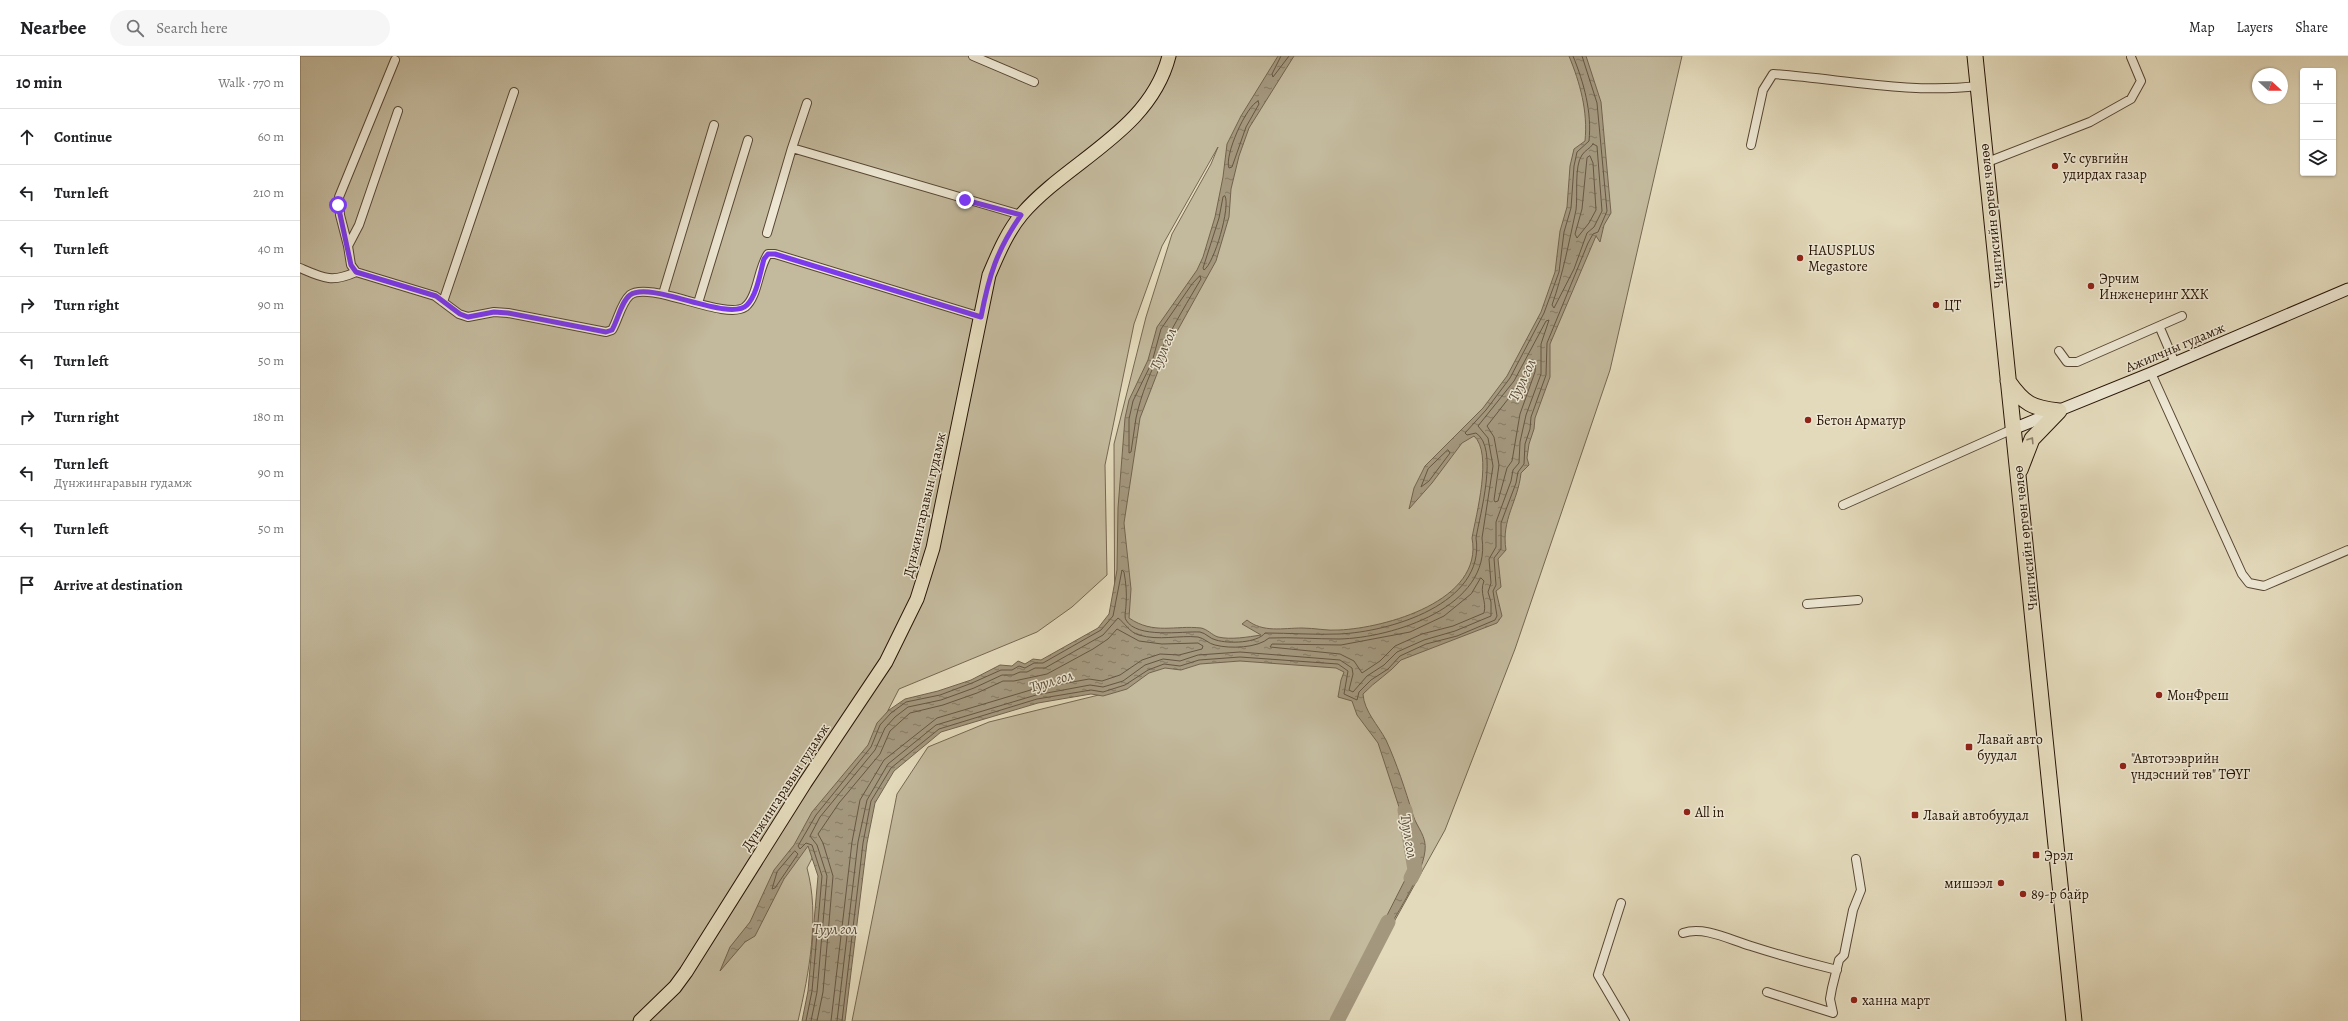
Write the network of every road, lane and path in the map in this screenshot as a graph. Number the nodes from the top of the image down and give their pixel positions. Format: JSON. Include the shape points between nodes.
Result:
{"nodes":[{"id":1,"x":973,"y":56,"type":"edge"},
{"id":2,"x":1169,"y":56,"type":"edge"},
{"id":3,"x":1975,"y":56,"type":"edge"},
{"id":4,"x":2130,"y":57,"type":"edge"},
{"id":5,"x":395,"y":60,"type":"dead end"},
{"id":6,"x":1034,"y":82,"type":"dead end"},
{"id":7,"x":1978,"y":86,"type":"junction"},
{"id":8,"x":514,"y":92,"type":"dead end"},
{"id":9,"x":807,"y":103,"type":"dead end"},
{"id":10,"x":398,"y":111,"type":"dead end"},
{"id":11,"x":714,"y":125,"type":"dead end"},
{"id":12,"x":748,"y":140,"type":"dead end"},
{"id":13,"x":1751,"y":145,"type":"dead end"},
{"id":14,"x":792,"y":148,"type":"junction"},
{"id":15,"x":1985,"y":163,"type":"junction"},
{"id":16,"x":1021,"y":215,"type":"junction"},
{"id":17,"x":767,"y":233,"type":"dead end"},
{"id":18,"x":348,"y":246,"type":"junction"},
{"id":19,"x":300,"y":268,"type":"edge"},
{"id":20,"x":356,"y":272,"type":"junction"},
{"id":21,"x":2348,"y":289,"type":"edge"},
{"id":22,"x":663,"y":294,"type":"junction"},
{"id":23,"x":443,"y":302,"type":"junction"},
{"id":24,"x":698,"y":303,"type":"junction"},
{"id":25,"x":2182,"y":316,"type":"dead end"},
{"id":26,"x":981,"y":317,"type":"junction"},
{"id":27,"x":2160,"y":328,"type":"junction"},
{"id":28,"x":2059,"y":351,"type":"dead end"},
{"id":29,"x":2175,"y":363,"type":"junction"},
{"id":30,"x":2151,"y":374,"type":"junction"},
{"id":31,"x":2008,"y":382,"type":"junction"},
{"id":32,"x":2059,"y":411,"type":"junction"},
{"id":33,"x":2013,"y":430,"type":"junction"},
{"id":34,"x":2018,"y":477,"type":"junction"},
{"id":35,"x":1843,"y":504,"type":"dead end"},
{"id":36,"x":2348,"y":550,"type":"edge"},
{"id":37,"x":1858,"y":600,"type":"dead end"},
{"id":38,"x":1807,"y":604,"type":"dead end"},
{"id":39,"x":1856,"y":859,"type":"dead end"},
{"id":40,"x":1620,"y":903,"type":"dead end"},
{"id":41,"x":1683,"y":933,"type":"dead end"},
{"id":42,"x":1837,"y":970,"type":"junction"},
{"id":43,"x":1767,"y":992,"type":"dead end"},
{"id":44,"x":1834,"y":1017,"type":"edge"},
{"id":45,"x":640,"y":1021,"type":"edge"},
{"id":46,"x":1625,"y":1021,"type":"edge"},
{"id":47,"x":2074,"y":1021,"type":"edge"}],
"edges":[{"from":1,"to":6,"type":"street"},
{"from":2,"to":16,"type":"main road","name":"Дүнжингаравын гудамж","via":[[1157,88],[1129,122]]},
{"from":3,"to":7,"type":"highway","name":"Чингисийн өргөн чөлөө"},
{"from":4,"to":15,"type":"street","via":[[2141,81],[2131,99],[2090,122]]},
{"from":5,"to":18,"type":"street","via":[[339,197],[340,215]]},
{"from":7,"to":13,"type":"street","via":[[1914,90],[1773,74],[1762,90]]},
{"from":7,"to":15,"type":"highway","name":"Чингисийн өргөн чөлөө"},
{"from":8,"to":23,"type":"street"},
{"from":9,"to":14,"type":"street"},
{"from":10,"to":18,"type":"street","via":[[361,217]]},
{"from":11,"to":22,"type":"street"},
{"from":12,"to":24,"type":"street"},
{"from":14,"to":16,"type":"street"},
{"from":14,"to":17,"type":"street"},
{"from":15,"to":31,"type":"highway","name":"Чингисийн өргөн чөлөө"},
{"from":16,"to":26,"type":"main road","name":"Дүнжингаравын гудамж","via":[[1006,237],[989,276]]},
{"from":18,"to":20,"type":"street","via":[[351,265]]},
{"from":19,"to":20,"type":"street","via":[[330,280]]},
{"from":20,"to":23,"type":"street","via":[[425,292]]},
{"from":21,"to":29,"type":"main road","name":"Ажилчны гудамж"},
{"from":22,"to":23,"type":"street","via":[[635,292],[629,296],[612,330],[606,332],[508,313],[494,312],[468,317]]},
{"from":22,"to":24,"type":"street"},
{"from":24,"to":26,"type":"street","via":[[734,310],[746,306],[751,300],[764,259],[768,254],[775,254]]},
{"from":25,"to":27,"type":"street"},
{"from":26,"to":45,"type":"main road","name":"Дүнжингаравын гудамж","via":[[933,548],[917,600],[899,639],[686,972],[675,987]]},
{"from":27,"to":28,"type":"street","via":[[2077,362],[2067,362]]},
{"from":27,"to":29,"type":"street"},
{"from":29,"to":30,"type":"main road","name":"Ажилчны гудамж"},
{"from":30,"to":32,"type":"main road","name":"Ажилчны гудамж"},
{"from":30,"to":36,"type":"street","via":[[2242,574],[2249,583],[2264,586]]},
{"from":31,"to":32,"type":"highway","via":[[2018,396],[2033,406]]},
{"from":31,"to":33,"type":"highway","name":"Чингисийн өргөн чөлөө"},
{"from":32,"to":33,"type":"main road","name":"Ажилчны гудамж"},
{"from":34,"to":32,"type":"highway","one_way":true,"via":[[2032,438]]},
{"from":33,"to":34,"type":"highway","name":"Чингисийн өргөн чөлөө"},
{"from":33,"to":35,"type":"street"},
{"from":34,"to":47,"type":"highway","name":"Чингисийн өргөн чөлөө"},
{"from":37,"to":38,"type":"street"},
{"from":39,"to":42,"type":"street","via":[[1861,890],[1853,910],[1844,954],[1839,960]]},
{"from":40,"to":46,"type":"street","via":[[1598,975]]},
{"from":41,"to":42,"type":"street","via":[[1691,930],[1719,934],[1750,946]]},
{"from":42,"to":44,"type":"street","via":[[1830,999]]},
{"from":43,"to":44,"type":"street"}]}
